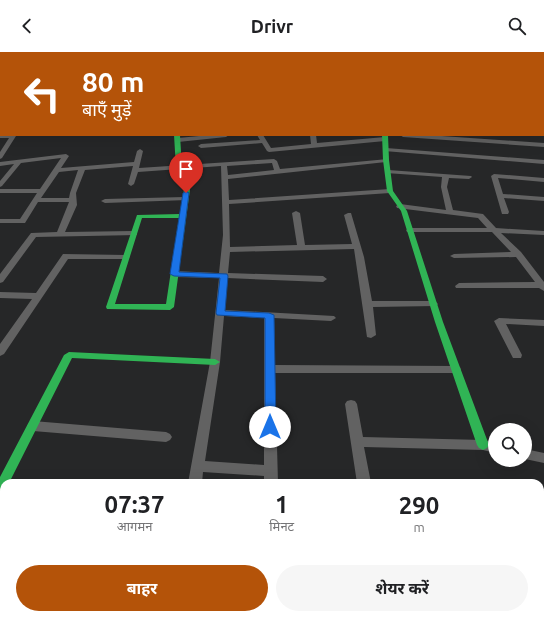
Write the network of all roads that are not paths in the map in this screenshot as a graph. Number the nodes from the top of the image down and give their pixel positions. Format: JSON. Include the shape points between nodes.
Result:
{"nodes":[{"id":1,"x":0,"y":136,"type":"edge"},
{"id":2,"x":210,"y":136,"type":"edge"},
{"id":3,"x":313,"y":136,"type":"edge"},
{"id":4,"x":411,"y":136,"type":"edge"},
{"id":5,"x":385,"y":137,"type":"edge"},
{"id":6,"x":178,"y":138,"type":"edge"},
{"id":7,"x":262,"y":138,"type":"edge"},
{"id":8,"x":314,"y":145,"type":"junction"},
{"id":9,"x":544,"y":145,"type":"edge"},
{"id":10,"x":201,"y":146,"type":"dead end"},
{"id":11,"x":386,"y":150,"type":"junction"},
{"id":12,"x":140,"y":151,"type":"dead end"},
{"id":13,"x":528,"y":152,"type":"junction"},
{"id":14,"x":0,"y":157,"type":"edge"},
{"id":15,"x":386,"y":160,"type":"junction"},
{"id":16,"x":20,"y":161,"type":"junction"},
{"id":17,"x":544,"y":162,"type":"edge"},
{"id":18,"x":0,"y":164,"type":"edge"},
{"id":19,"x":224,"y":165,"type":"junction"},
{"id":20,"x":136,"y":167,"type":"junction"},
{"id":21,"x":82,"y":168,"type":"junction"},
{"id":22,"x":179,"y":168,"type":"junction"},
{"id":23,"x":57,"y":170,"type":"junction"},
{"id":24,"x":278,"y":172,"type":"junction"},
{"id":25,"x":388,"y":172,"type":"junction"},
{"id":26,"x":446,"y":175,"type":"junction"},
{"id":27,"x":224,"y":177,"type":"junction"},
{"id":28,"x":470,"y":177,"type":"dead end"},
{"id":29,"x":544,"y":180,"type":"edge"},
{"id":30,"x":131,"y":184,"type":"dead end"},
{"id":31,"x":0,"y":185,"type":"edge"},
{"id":32,"x":0,"y":191,"type":"edge"},
{"id":33,"x":42,"y":191,"type":"junction"},
{"id":34,"x":390,"y":191,"type":"junction"},
{"id":35,"x":500,"y":196,"type":"junction"},
{"id":36,"x":185,"y":199,"type":"junction"},
{"id":37,"x":544,"y":199,"type":"edge"},
{"id":38,"x":36,"y":200,"type":"junction"},
{"id":39,"x":73,"y":200,"type":"junction"},
{"id":40,"x":105,"y":201,"type":"dead end"},
{"id":41,"x":226,"y":202,"type":"junction"},
{"id":42,"x":400,"y":206,"type":"junction"},
{"id":43,"x":450,"y":212,"type":"junction"},
{"id":44,"x":505,"y":212,"type":"dead end"},
{"id":45,"x":296,"y":213,"type":"dead end"},
{"id":46,"x":348,"y":215,"type":"dead end"},
{"id":47,"x":183,"y":216,"type":"junction"},
{"id":48,"x":0,"y":221,"type":"edge"},
{"id":49,"x":410,"y":230,"type":"junction"},
{"id":50,"x":495,"y":230,"type":"junction"},
{"id":51,"x":134,"y":233,"type":"junction"},
{"id":52,"x":544,"y":233,"type":"edge"},
{"id":53,"x":60,"y":234,"type":"junction"},
{"id":54,"x":357,"y":246,"type":"junction"},
{"id":55,"x":301,"y":248,"type":"junction"},
{"id":56,"x":226,"y":250,"type":"junction"},
{"id":57,"x":518,"y":254,"type":"junction"},
{"id":58,"x":454,"y":256,"type":"dead end"},
{"id":59,"x":126,"y":257,"type":"junction"},
{"id":60,"x":174,"y":274,"type":"junction"},
{"id":61,"x":224,"y":276,"type":"junction"},
{"id":62,"x":323,"y":279,"type":"dead end"},
{"id":63,"x":0,"y":280,"type":"edge"},
{"id":64,"x":541,"y":281,"type":"edge"},
{"id":65,"x":459,"y":286,"type":"dead end"},
{"id":66,"x":0,"y":295,"type":"edge"},
{"id":67,"x":38,"y":296,"type":"junction"},
{"id":68,"x":368,"y":304,"type":"junction"},
{"id":69,"x":433,"y":304,"type":"junction"},
{"id":70,"x":220,"y":313,"type":"junction"},
{"id":71,"x":269,"y":315,"type":"junction"},
{"id":72,"x":330,"y":318,"type":"dead end"},
{"id":73,"x":544,"y":323,"type":"edge"},
{"id":74,"x":371,"y":335,"type":"dead end"},
{"id":75,"x":0,"y":352,"type":"edge"},
{"id":76,"x":517,"y":355,"type":"dead end"},
{"id":77,"x":216,"y":362,"type":"junction"},
{"id":78,"x":270,"y":369,"type":"junction"},
{"id":79,"x":456,"y":370,"type":"junction"},
{"id":80,"x":352,"y":404,"type":"dead end"},
{"id":81,"x":33,"y":426,"type":"junction"},
{"id":82,"x":166,"y":437,"type":"dead end"},
{"id":83,"x":358,"y":442,"type":"junction"},
{"id":84,"x":488,"y":444,"type":"edge"},
{"id":85,"x":488,"y":446,"type":"edge"},
{"id":86,"x":532,"y":455,"type":"edge"},
{"id":87,"x":544,"y":458,"type":"edge"},
{"id":88,"x":198,"y":466,"type":"junction"},
{"id":89,"x":271,"y":477,"type":"edge"},
{"id":90,"x":5,"y":479,"type":"edge"},
{"id":91,"x":196,"y":479,"type":"edge"},
{"id":92,"x":363,"y":479,"type":"edge"}],
"edges":[{"from":1,"to":14,"type":"street","via":[[12,136]]},
{"from":2,"to":6,"type":"street"},
{"from":3,"to":8,"type":"street"},
{"from":4,"to":13,"type":"street"},
{"from":5,"to":8,"type":"street"},
{"from":5,"to":11,"type":"street"},
{"from":6,"to":22,"type":"street"},
{"from":7,"to":8,"type":"street","via":[[270,150]]},
{"from":7,"to":10,"type":"street"},
{"from":9,"to":13,"type":"street"},
{"from":11,"to":13,"type":"street"},
{"from":11,"to":15,"type":"street"},
{"from":12,"to":20,"type":"street"},
{"from":13,"to":17,"type":"street"},
{"from":15,"to":24,"type":"street"},
{"from":15,"to":25,"type":"street"},
{"from":16,"to":18,"type":"street"},
{"from":16,"to":23,"type":"street","via":[[66,156]]},
{"from":16,"to":31,"type":"street"},
{"from":19,"to":22,"type":"street"},
{"from":19,"to":24,"type":"street","via":[[274,161]]},
{"from":19,"to":27,"type":"street"},
{"from":20,"to":21,"type":"street"},
{"from":20,"to":22,"type":"street"},
{"from":20,"to":30,"type":"street"},
{"from":21,"to":23,"type":"street"},
{"from":21,"to":39,"type":"street"},
{"from":22,"to":36,"type":"street","via":[[178,181],[188,182]]},
{"from":23,"to":33,"type":"street"},
{"from":24,"to":27,"type":"street"},
{"from":25,"to":26,"type":"street"},
{"from":25,"to":34,"type":"street"},
{"from":26,"to":28,"type":"street"},
{"from":26,"to":43,"type":"street","via":[[444,187]]},
{"from":27,"to":41,"type":"street"},
{"from":29,"to":35,"type":"street","via":[[494,176]]},
{"from":32,"to":33,"type":"street"},
{"from":33,"to":38,"type":"street"},
{"from":34,"to":41,"type":"street"},
{"from":34,"to":42,"type":"street"},
{"from":35,"to":37,"type":"street"},
{"from":35,"to":44,"type":"street"},
{"from":36,"to":40,"type":"street"},
{"from":36,"to":47,"type":"street"},
{"from":38,"to":39,"type":"street"},
{"from":38,"to":48,"type":"street","via":[[22,221]]},
{"from":39,"to":53,"type":"street"},
{"from":41,"to":56,"type":"street"},
{"from":42,"to":43,"type":"street"},
{"from":42,"to":49,"type":"street"},
{"from":43,"to":50,"type":"street","via":[[480,216]]},
{"from":45,"to":55,"type":"street"},
{"from":46,"to":54,"type":"street"},
{"from":47,"to":51,"type":"street","via":[[139,216]]},
{"from":47,"to":60,"type":"street"},
{"from":49,"to":50,"type":"street"},
{"from":49,"to":69,"type":"street"},
{"from":50,"to":52,"type":"street"},
{"from":50,"to":57,"type":"street"},
{"from":51,"to":53,"type":"street"},
{"from":51,"to":59,"type":"street"},
{"from":53,"to":63,"type":"street","via":[[34,235]]},
{"from":54,"to":55,"type":"street"},
{"from":54,"to":68,"type":"street"},
{"from":55,"to":56,"type":"street"},
{"from":56,"to":61,"type":"street"},
{"from":57,"to":58,"type":"street"},
{"from":57,"to":64,"type":"street"},
{"from":59,"to":60,"type":"street","via":[[110,306],[170,306]]},
{"from":59,"to":67,"type":"street","via":[[66,256]]},
{"from":60,"to":61,"type":"street"},
{"from":61,"to":62,"type":"street"},
{"from":61,"to":70,"type":"street"},
{"from":64,"to":65,"type":"street"},
{"from":66,"to":67,"type":"street"},
{"from":67,"to":75,"type":"street"},
{"from":68,"to":69,"type":"street"},
{"from":68,"to":74,"type":"street"},
{"from":69,"to":79,"type":"street"},
{"from":70,"to":71,"type":"street"},
{"from":70,"to":77,"type":"street"},
{"from":71,"to":72,"type":"street"},
{"from":71,"to":78,"type":"street"},
{"from":73,"to":76,"type":"street","via":[[499,321]]},
{"from":77,"to":81,"type":"street","via":[[69,355]]},
{"from":77,"to":88,"type":"street"},
{"from":78,"to":79,"type":"street"},
{"from":78,"to":89,"type":"street"},
{"from":79,"to":84,"type":"street"},
{"from":80,"to":83,"type":"street"},
{"from":81,"to":82,"type":"street"},
{"from":81,"to":90,"type":"street"},
{"from":83,"to":85,"type":"street"},
{"from":83,"to":92,"type":"street"},
{"from":86,"to":87,"type":"street"},
{"from":88,"to":89,"type":"street"},
{"from":88,"to":91,"type":"street"}]}
